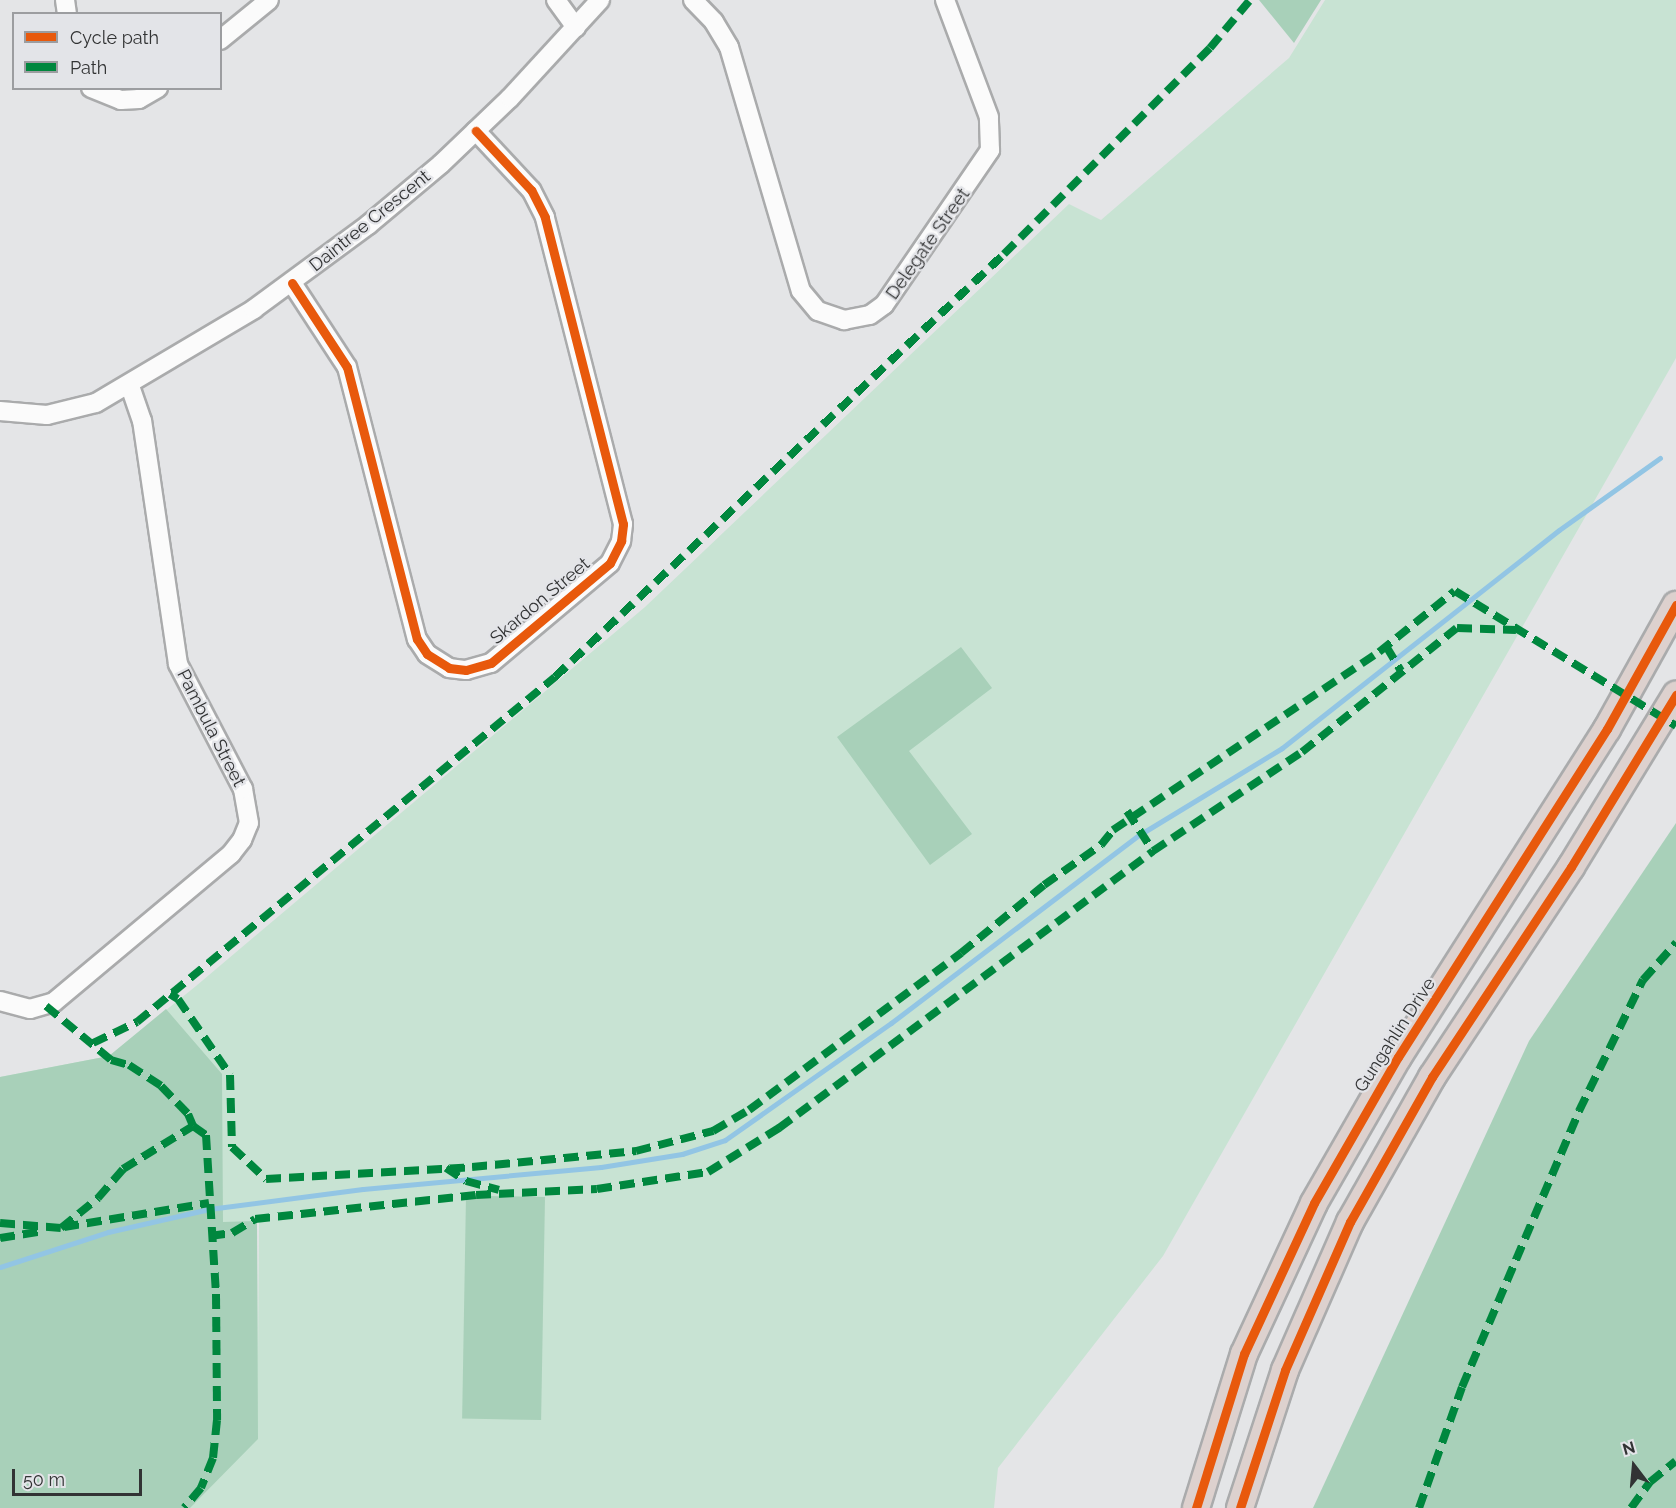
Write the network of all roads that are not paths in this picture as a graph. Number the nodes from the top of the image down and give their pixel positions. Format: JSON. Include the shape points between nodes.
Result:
{"nodes":[{"id":1,"x":269,"y":0,"type":"edge"},
{"id":2,"x":556,"y":0,"type":"edge"},
{"id":3,"x":600,"y":0,"type":"edge"},
{"id":4,"x":693,"y":0,"type":"edge"},
{"id":5,"x":945,"y":0,"type":"edge"},
{"id":6,"x":576,"y":28,"type":"junction"},
{"id":7,"x":222,"y":38,"type":"edge"},
{"id":8,"x":96,"y":90,"type":"edge"},
{"id":9,"x":155,"y":90,"type":"edge"},
{"id":10,"x":476,"y":131,"type":"junction"},
{"id":11,"x":292,"y":283,"type":"junction"},
{"id":12,"x":130,"y":386,"type":"junction"},
{"id":13,"x":0,"y":411,"type":"edge"},
{"id":14,"x":1676,"y":605,"type":"edge"},
{"id":15,"x":1676,"y":695,"type":"edge"},
{"id":16,"x":0,"y":1001,"type":"edge"},
{"id":17,"x":1260,"y":1446,"type":"junction"},
{"id":18,"x":1196,"y":1508,"type":"edge"},
{"id":19,"x":1240,"y":1508,"type":"edge"},
{"id":20,"x":1249,"y":1508,"type":"edge"}],
"edges":[{"from":1,"to":7,"type":"street"},
{"from":2,"to":6,"type":"street"},
{"from":3,"to":6,"type":"street","name":"Daintree Crescent"},
{"from":4,"to":5,"type":"street","name":"Delegate Street","via":[[714,22],[729,47],[801,291],[818,311],[844,320],[870,315],[884,305],[990,150],[989,117]]},
{"from":6,"to":10,"type":"street","name":"Daintree Crescent"},
{"from":8,"to":9,"type":"street","via":[[121,100],[139,99]]},
{"from":10,"to":11,"type":"street","name":"Daintree Crescent","via":[[405,195]]},
{"from":10,"to":11,"type":"street","name":"Skardon Street","via":[[531,190],[545,217],[623,524],[619,549],[610,563],[491,663],[466,670],[449,668],[433,660],[417,639],[347,367]]},
{"from":11,"to":12,"type":"street","name":"Daintree Crescent"},
{"from":12,"to":13,"type":"street","name":"Daintree Crescent","via":[[96,403],[63,412],[30,415]]},
{"from":12,"to":16,"type":"street","name":"Pambula Street","via":[[142,421],[178,664],[243,789],[249,823],[243,840],[231,854],[54,1002],[30,1009]]},
{"from":14,"to":18,"type":"highway","name":"Gungahlin Drive","via":[[1606,729],[1398,1057],[1314,1203],[1244,1354]]},
{"from":15,"to":17,"type":"highway","via":[[1390,1148],[1316,1295]]},
{"from":17,"to":19,"type":"highway"},
{"from":17,"to":20,"type":"highway"}]}
